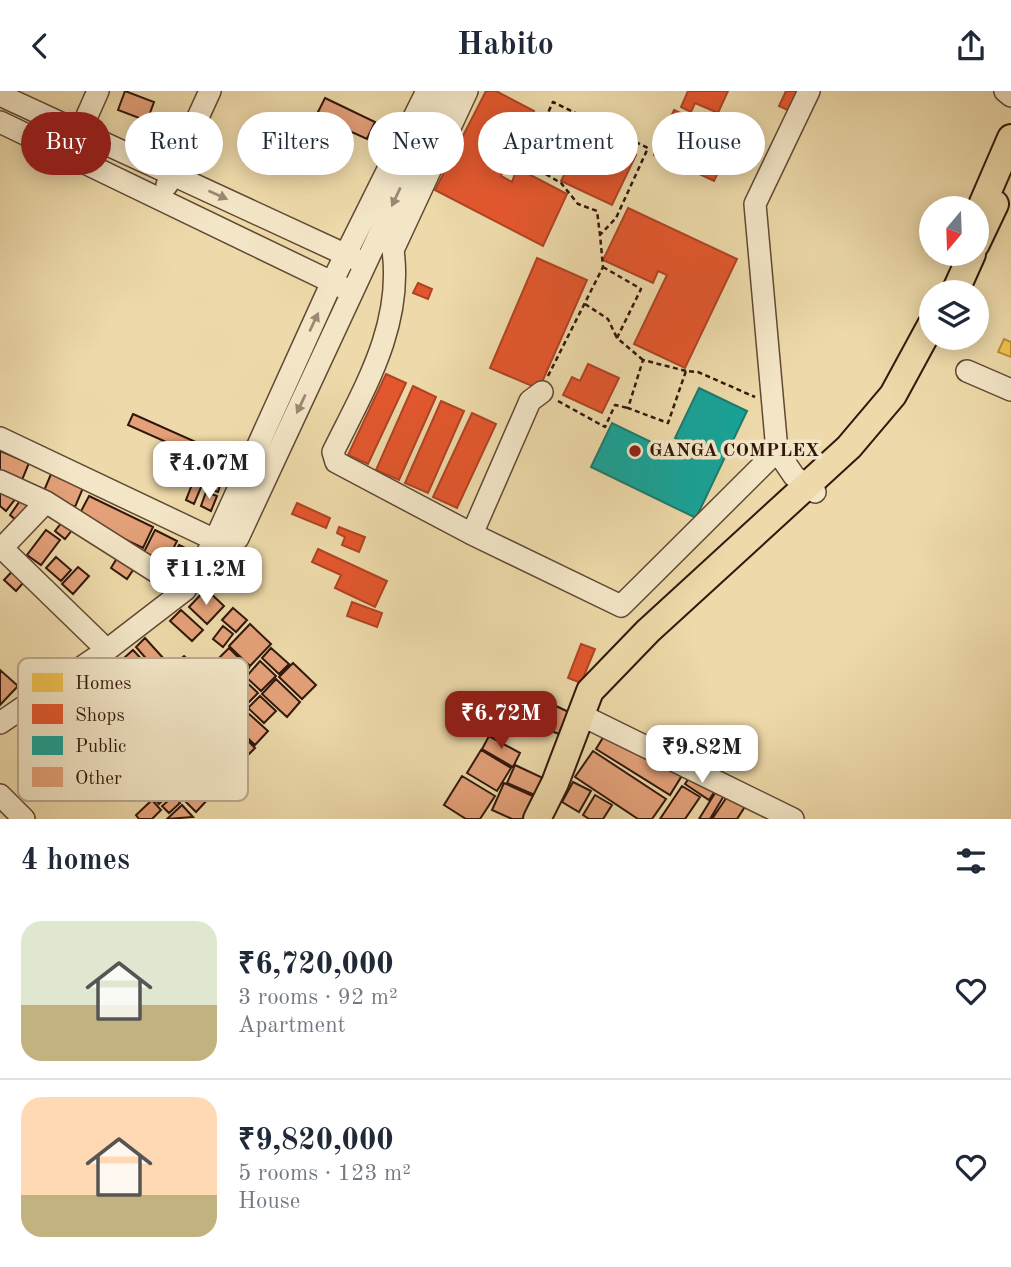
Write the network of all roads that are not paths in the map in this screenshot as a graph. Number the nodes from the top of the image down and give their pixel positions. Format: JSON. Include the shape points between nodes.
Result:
{"nodes":[{"id":1,"x":99,"y":91,"type":"edge"},
{"id":2,"x":210,"y":91,"type":"edge"},
{"id":3,"x":427,"y":91,"type":"edge"},
{"id":4,"x":446,"y":91,"type":"edge"},
{"id":5,"x":467,"y":91,"type":"edge"},
{"id":6,"x":809,"y":91,"type":"edge"},
{"id":7,"x":1005,"y":91,"type":"edge"},
{"id":8,"x":0,"y":95,"type":"edge"},
{"id":9,"x":1011,"y":96,"type":"edge"},
{"id":10,"x":39,"y":112,"type":"edge"},
{"id":11,"x":89,"y":112,"type":"edge"},
{"id":12,"x":200,"y":112,"type":"edge"},
{"id":13,"x":0,"y":122,"type":"edge"},
{"id":14,"x":21,"y":132,"type":"edge"},
{"id":15,"x":1011,"y":138,"type":"edge"},
{"id":16,"x":1011,"y":167,"type":"edge"},
{"id":17,"x":110,"y":175,"type":"edge"},
{"id":18,"x":171,"y":175,"type":"edge"},
{"id":19,"x":174,"y":175,"type":"edge"},
{"id":20,"x":986,"y":196,"type":"edge"},
{"id":21,"x":159,"y":199,"type":"junction"},
{"id":22,"x":989,"y":215,"type":"edge"},
{"id":23,"x":356,"y":259,"type":"junction"},
{"id":24,"x":332,"y":282,"type":"junction"},
{"id":25,"x":352,"y":292,"type":"junction"},
{"id":26,"x":919,"y":347,"type":"edge"},
{"id":27,"x":928,"y":350,"type":"edge"},
{"id":28,"x":967,"y":371,"type":"dead end"},
{"id":29,"x":1011,"y":390,"type":"edge"},
{"id":30,"x":542,"y":392,"type":"road end"},
{"id":31,"x":0,"y":438,"type":"edge"},
{"id":32,"x":777,"y":451,"type":"junction"},
{"id":33,"x":0,"y":481,"type":"edge"},
{"id":34,"x":810,"y":489,"type":"junction"},
{"id":35,"x":46,"y":502,"type":"junction"},
{"id":36,"x":471,"y":534,"type":"junction"},
{"id":37,"x":215,"y":540,"type":"junction"},
{"id":38,"x":184,"y":590,"type":"junction"},
{"id":39,"x":107,"y":650,"type":"junction"},
{"id":40,"x":95,"y":658,"type":"edge"},
{"id":41,"x":18,"y":711,"type":"edge"},
{"id":42,"x":581,"y":715,"type":"junction"},
{"id":43,"x":0,"y":723,"type":"edge"},
{"id":44,"x":0,"y":795,"type":"edge"},
{"id":45,"x":24,"y":819,"type":"edge"},
{"id":46,"x":537,"y":819,"type":"edge"},
{"id":47,"x":793,"y":819,"type":"edge"}],
"edges":[{"from":1,"to":11,"type":"street"},
{"from":2,"to":12,"type":"street"},
{"from":3,"to":23,"type":"street"},
{"from":4,"to":23,"type":"street","one_way":true},
{"from":5,"to":36,"type":"street","via":[[393,250],[392,314],[381,354],[333,452],[336,462]]},
{"from":6,"to":32,"type":"street","via":[[755,204]]},
{"from":7,"to":9,"type":"street"},
{"from":8,"to":10,"type":"street"},
{"from":13,"to":14,"type":"street"},
{"from":15,"to":20,"type":"main road"},
{"from":16,"to":22,"type":"main road"},
{"from":17,"to":21,"type":"street"},
{"from":18,"to":21,"type":"street"},
{"from":19,"to":23,"type":"street","one_way":true},
{"from":21,"to":24,"type":"street"},
{"from":23,"to":24,"type":"street"},
{"from":23,"to":25,"type":"street"},
{"from":24,"to":25,"type":"street"},
{"from":37,"to":24,"type":"street","one_way":true},
{"from":25,"to":37,"type":"street","one_way":true,"via":[[239,538]]},
{"from":26,"to":34,"type":"main road","via":[[893,395]]},
{"from":27,"to":34,"type":"main road","via":[[901,403],[856,454]]},
{"from":28,"to":29,"type":"street"},
{"from":30,"to":36,"type":"street","via":[[530,401]]},
{"from":31,"to":37,"type":"street"},
{"from":32,"to":34,"type":"street","via":[[794,476]]},
{"from":32,"to":36,"type":"street","via":[[621,606]]},
{"from":33,"to":35,"type":"street"},
{"from":34,"to":42,"type":"main road","via":[[648,631],[590,691]]},
{"from":35,"to":38,"type":"street"},
{"from":35,"to":39,"type":"street","via":[[2,548]]},
{"from":37,"to":38,"type":"street"},
{"from":38,"to":39,"type":"street"},
{"from":39,"to":40,"type":"street"},
{"from":41,"to":43,"type":"street"},
{"from":42,"to":46,"type":"main road"},
{"from":42,"to":47,"type":"street"},
{"from":44,"to":45,"type":"street"}]}
